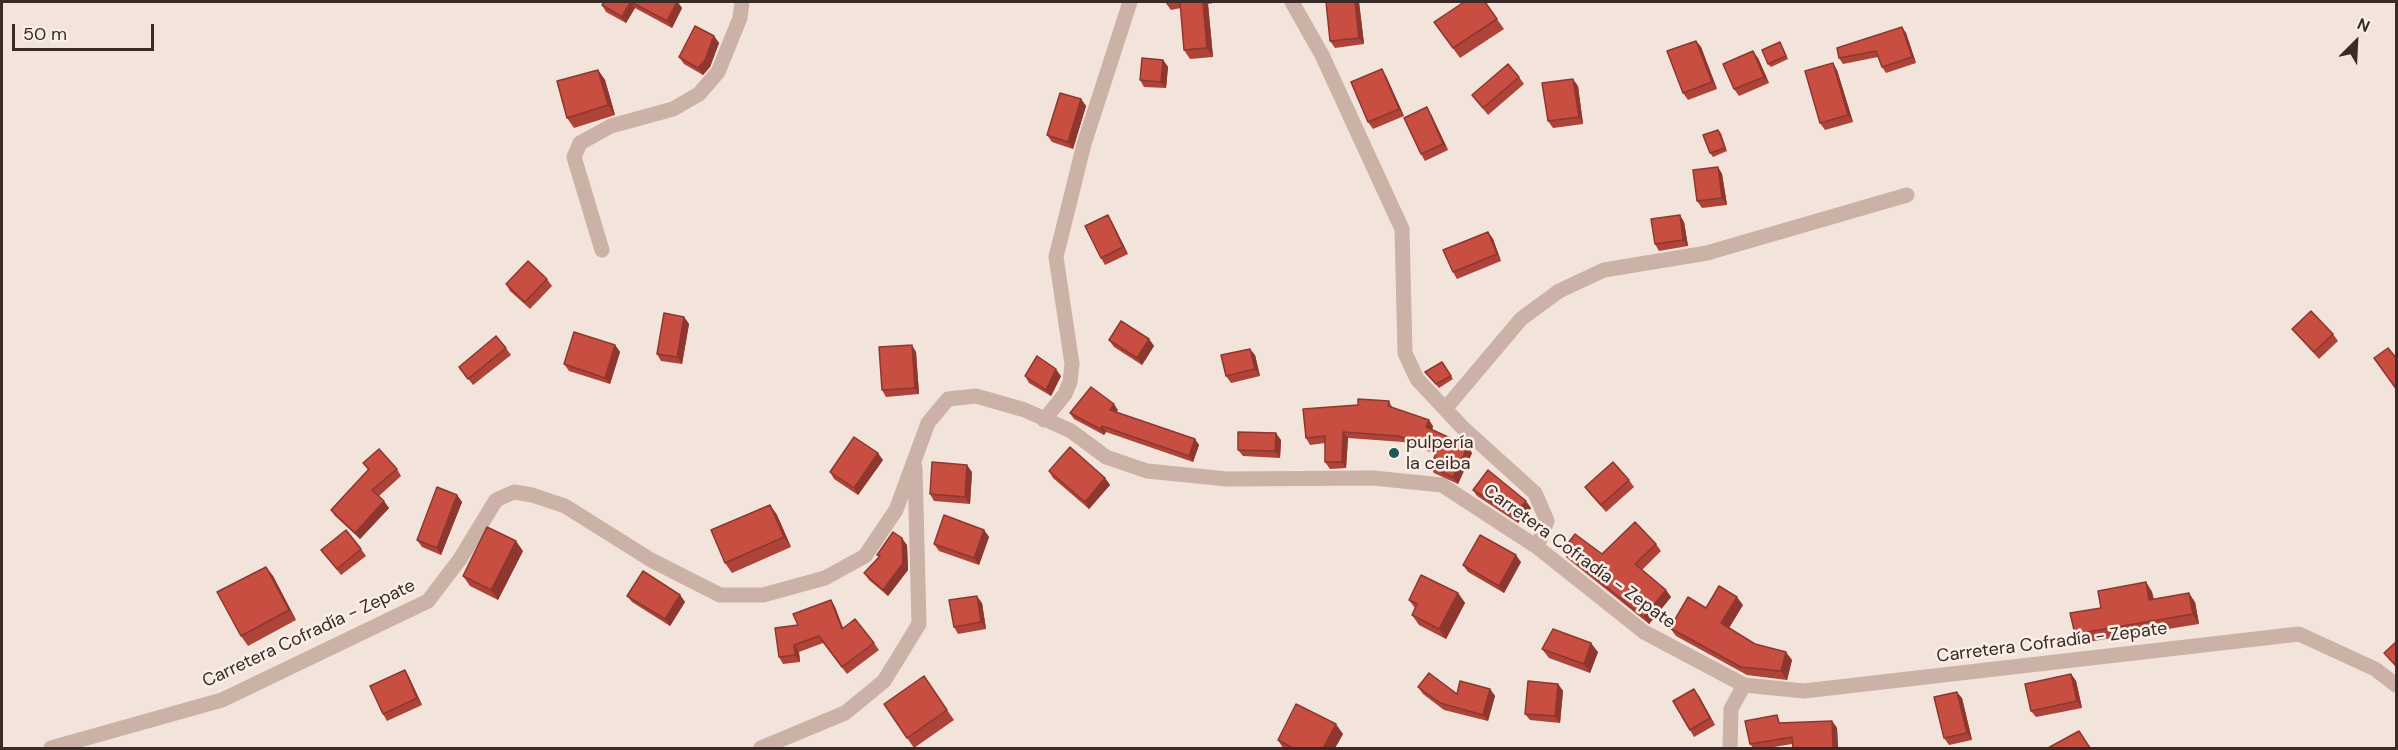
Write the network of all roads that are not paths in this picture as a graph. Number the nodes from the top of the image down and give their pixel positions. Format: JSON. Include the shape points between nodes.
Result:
{"nodes":[{"id":1,"x":742,"y":2,"type":"edge"},
{"id":2,"x":1130,"y":2,"type":"edge"},
{"id":3,"x":1292,"y":2,"type":"edge"},
{"id":4,"x":1907,"y":195,"type":"dead end"},
{"id":5,"x":603,"y":250,"type":"dead end"},
{"id":6,"x":1445,"y":409,"type":"junction"},
{"id":7,"x":1044,"y":420,"type":"junction"},
{"id":8,"x":915,"y":459,"type":"junction"},
{"id":9,"x":1537,"y":547,"type":"junction"},
{"id":10,"x":1744,"y":685,"type":"junction"},
{"id":11,"x":2397,"y":685,"type":"edge"},
{"id":12,"x":51,"y":748,"type":"edge"},
{"id":13,"x":761,"y":748,"type":"edge"},
{"id":14,"x":1730,"y":748,"type":"edge"}],
"edges":[{"from":1,"to":5,"type":"street","via":[[740,18],[718,72],[699,94],[673,109],[611,126],[580,143],[574,157]]},
{"from":2,"to":7,"type":"street","via":[[1084,144],[1056,257],[1072,364],[1065,394]]},
{"from":3,"to":6,"type":"street","via":[[1322,55],[1402,229],[1405,352],[1417,379]]},
{"from":4,"to":6,"type":"street","via":[[1707,253],[1595,274],[1559,291],[1521,320]]},
{"from":6,"to":9,"type":"street","via":[[1535,493],[1547,521]]},
{"from":7,"to":8,"type":"street","name":"Carretera Cofradía - Zepate","via":[[1025,410],[976,396],[948,399],[928,423]]},
{"from":7,"to":9,"type":"street","name":"Carretera Cofradía - Zepate","via":[[1071,431],[1106,457],[1147,471],[1227,479],[1373,478],[1442,485]]},
{"from":8,"to":12,"type":"street","name":"Carretera Cofradía - Zepate","via":[[896,510],[865,556],[825,578],[763,595],[720,595],[651,560],[565,506],[513,492],[496,500],[460,559],[428,601],[222,700]]},
{"from":8,"to":13,"type":"street","via":[[919,624],[884,681],[845,713]]},
{"from":9,"to":10,"type":"street","name":"Carretera Cofradía - Zepate","via":[[1644,632]]},
{"from":10,"to":11,"type":"street","name":"Carretera Cofradía - Zepate","via":[[1804,691],[2299,634],[2375,669]]},
{"from":10,"to":14,"type":"street","via":[[1731,709]]}]}
